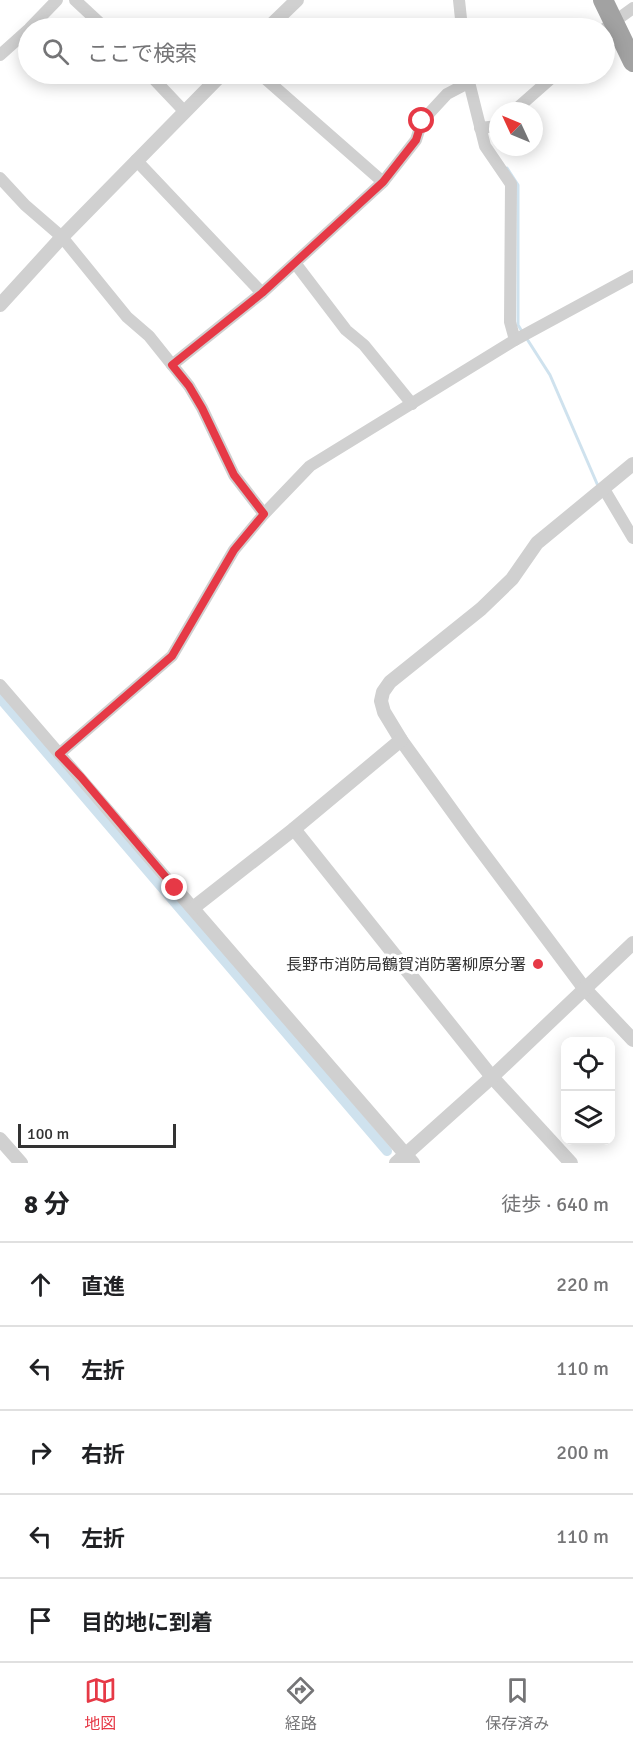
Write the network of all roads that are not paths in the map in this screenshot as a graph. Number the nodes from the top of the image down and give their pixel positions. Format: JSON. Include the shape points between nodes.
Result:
{"nodes":[{"id":1,"x":57,"y":0,"type":"edge"},
{"id":2,"x":75,"y":0,"type":"edge"},
{"id":3,"x":297,"y":0,"type":"edge"},
{"id":4,"x":459,"y":0,"type":"edge"},
{"id":5,"x":603,"y":0,"type":"edge"},
{"id":6,"x":633,"y":8,"type":"edge"},
{"id":7,"x":40,"y":18,"type":"edge"},
{"id":8,"x":94,"y":18,"type":"edge"},
{"id":9,"x":278,"y":18,"type":"edge"},
{"id":10,"x":461,"y":18,"type":"edge"},
{"id":11,"x":607,"y":18,"type":"edge"},
{"id":12,"x":615,"y":22,"type":"edge"},
{"id":13,"x":615,"y":35,"type":"edge"},
{"id":14,"x":18,"y":39,"type":"edge"},
{"id":15,"x":0,"y":55,"type":"edge"},
{"id":16,"x":633,"y":62,"type":"edge"},
{"id":17,"x":158,"y":84,"type":"edge"},
{"id":18,"x":212,"y":84,"type":"edge"},
{"id":19,"x":271,"y":84,"type":"edge"},
{"id":20,"x":460,"y":84,"type":"edge"},
{"id":21,"x":469,"y":84,"type":"edge"},
{"id":22,"x":545,"y":84,"type":"edge"},
{"id":23,"x":524,"y":102,"type":"edge"},
{"id":24,"x":184,"y":111,"type":"junction"},
{"id":25,"x":489,"y":127,"type":"edge"},
{"id":26,"x":480,"y":128,"type":"junction"},
{"id":27,"x":136,"y":160,"type":"junction"},
{"id":28,"x":0,"y":178,"type":"edge"},
{"id":29,"x":383,"y":182,"type":"junction"},
{"id":30,"x":62,"y":237,"type":"junction"},
{"id":31,"x":295,"y":263,"type":"junction"},
{"id":32,"x":633,"y":276,"type":"edge"},
{"id":33,"x":262,"y":293,"type":"junction"},
{"id":34,"x":0,"y":304,"type":"edge"},
{"id":35,"x":515,"y":340,"type":"junction"},
{"id":36,"x":172,"y":365,"type":"junction"},
{"id":37,"x":412,"y":404,"type":"junction"},
{"id":38,"x":633,"y":464,"type":"edge"},
{"id":39,"x":604,"y":489,"type":"junction"},
{"id":40,"x":264,"y":514,"type":"junction"},
{"id":41,"x":633,"y":538,"type":"edge"},
{"id":42,"x":0,"y":685,"type":"edge"},
{"id":43,"x":401,"y":740,"type":"junction"},
{"id":44,"x":59,"y":754,"type":"junction"},
{"id":45,"x":294,"y":829,"type":"junction"},
{"id":46,"x":175,"y":888,"type":"joint"},
{"id":47,"x":194,"y":908,"type":"junction"},
{"id":48,"x":633,"y":943,"type":"edge"},
{"id":49,"x":584,"y":988,"type":"junction"},
{"id":50,"x":633,"y":1040,"type":"edge"},
{"id":51,"x":492,"y":1077,"type":"junction"},
{"id":52,"x":0,"y":1139,"type":"edge"},
{"id":53,"x":405,"y":1160,"type":"edge"},
{"id":54,"x":21,"y":1163,"type":"edge"},
{"id":55,"x":571,"y":1163,"type":"edge"}],
"edges":[{"from":1,"to":7,"type":"street"},
{"from":2,"to":8,"type":"street"},
{"from":3,"to":9,"type":"street"},
{"from":4,"to":10,"type":"street"},
{"from":5,"to":11,"type":"highway"},
{"from":6,"to":12,"type":"street"},
{"from":13,"to":16,"type":"highway"},
{"from":14,"to":15,"type":"street"},
{"from":17,"to":24,"type":"street"},
{"from":18,"to":24,"type":"street"},
{"from":19,"to":29,"type":"street"},
{"from":20,"to":29,"type":"street","via":[[422,121],[416,140]]},
{"from":21,"to":26,"type":"street"},
{"from":22,"to":23,"type":"street"},
{"from":24,"to":27,"type":"street"},
{"from":25,"to":26,"type":"street"},
{"from":26,"to":35,"type":"street","via":[[485,146],[511,184],[510,322]]},
{"from":27,"to":30,"type":"street"},
{"from":27,"to":33,"type":"street"},
{"from":28,"to":30,"type":"street"},
{"from":29,"to":31,"type":"street"},
{"from":30,"to":34,"type":"street"},
{"from":30,"to":36,"type":"street"},
{"from":31,"to":33,"type":"street"},
{"from":31,"to":37,"type":"street","via":[[346,330],[364,345]]},
{"from":32,"to":35,"type":"street"},
{"from":33,"to":36,"type":"street"},
{"from":35,"to":37,"type":"street"},
{"from":36,"to":40,"type":"street","via":[[202,408],[234,475]]},
{"from":37,"to":40,"type":"street","via":[[310,466]]},
{"from":38,"to":39,"type":"street"},
{"from":39,"to":41,"type":"street"},
{"from":39,"to":43,"type":"street","via":[[537,543],[512,579],[481,609],[390,682],[381,701]]},
{"from":40,"to":44,"type":"street","via":[[234,550],[172,656]]},
{"from":42,"to":44,"type":"street"},
{"from":43,"to":45,"type":"street"},
{"from":43,"to":49,"type":"street"},
{"from":44,"to":46,"type":"street"},
{"from":45,"to":47,"type":"street"},
{"from":45,"to":51,"type":"street"},
{"from":46,"to":47,"type":"street"},
{"from":47,"to":53,"type":"street"},
{"from":48,"to":49,"type":"street"},
{"from":49,"to":50,"type":"street"},
{"from":49,"to":51,"type":"street"},
{"from":51,"to":53,"type":"street"},
{"from":51,"to":55,"type":"street"},
{"from":52,"to":54,"type":"street"}]}
